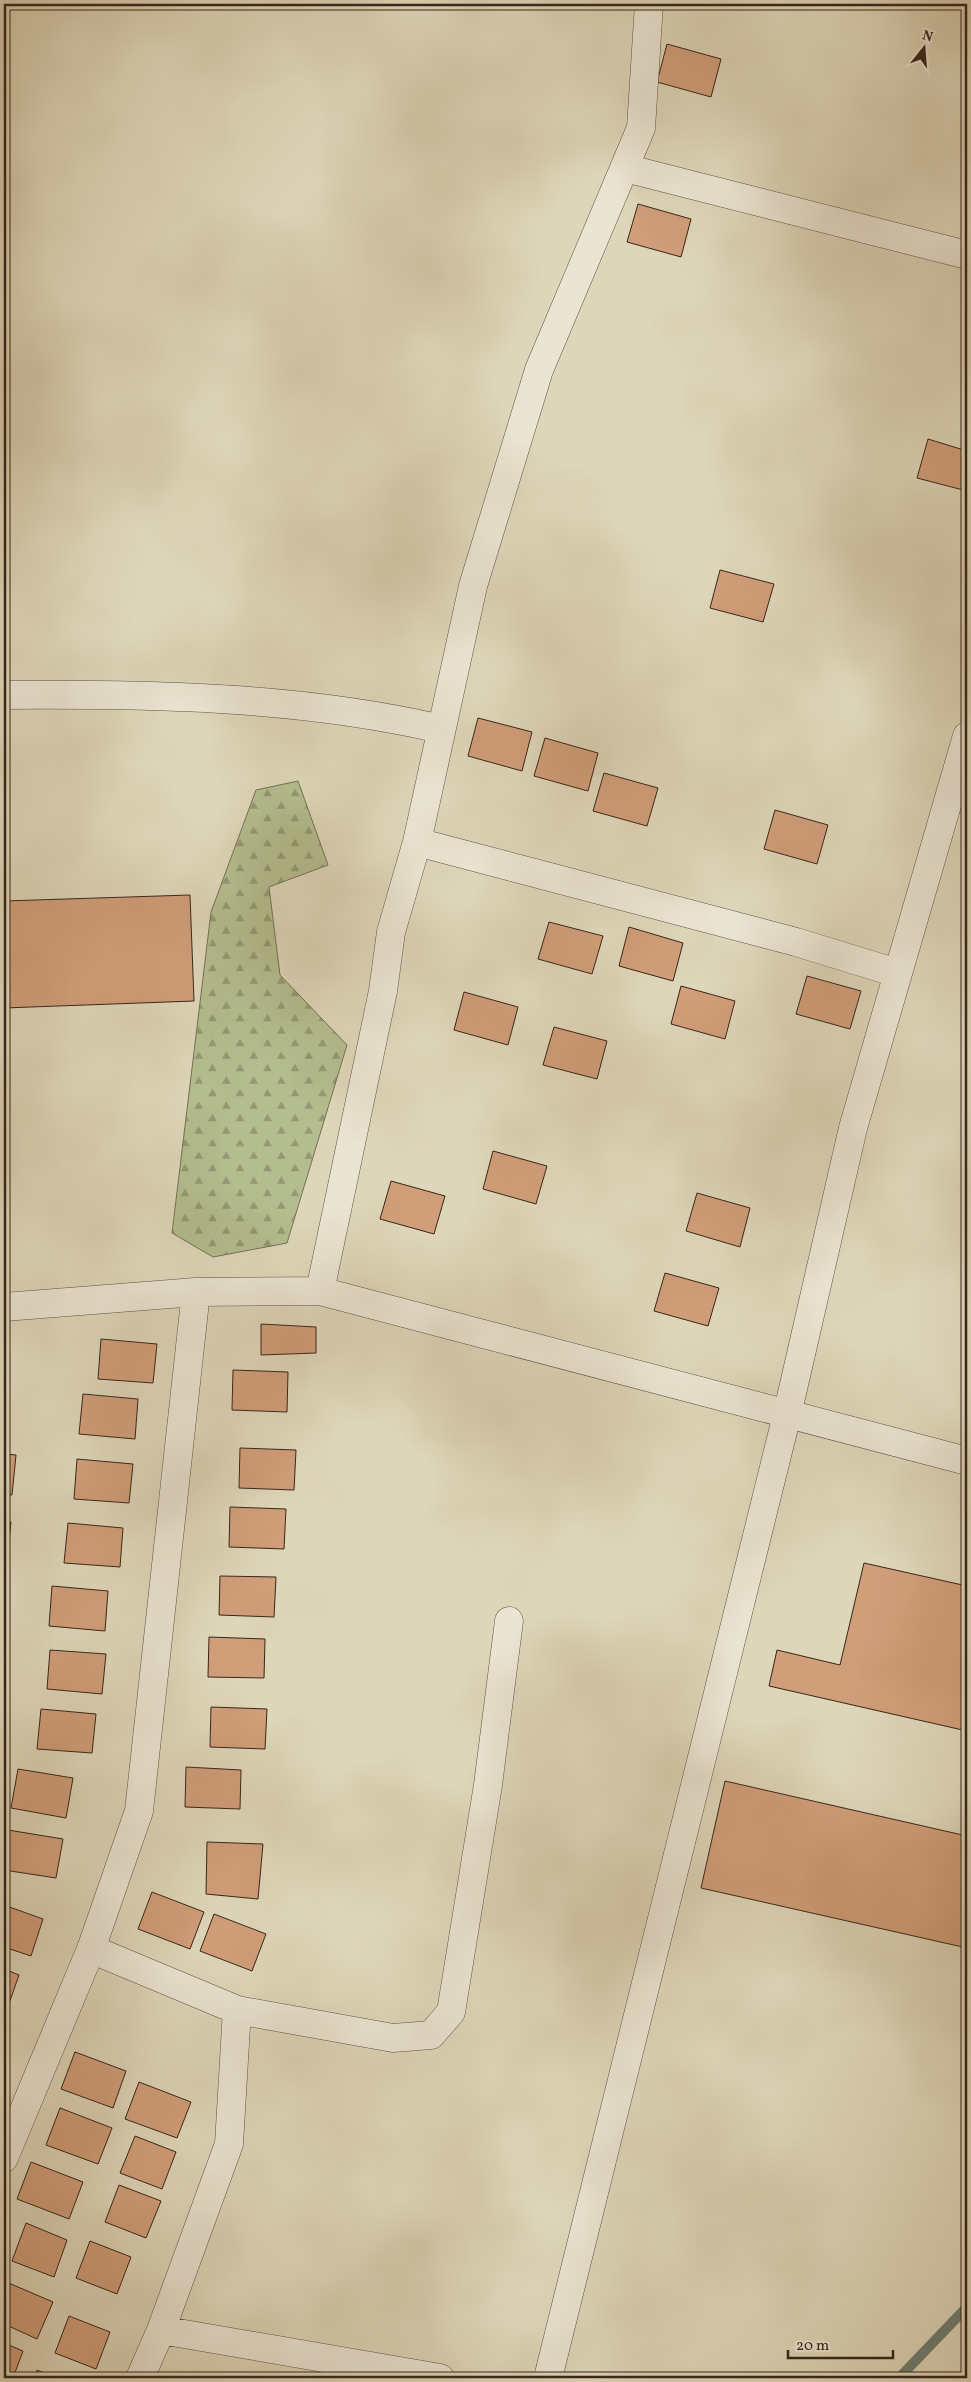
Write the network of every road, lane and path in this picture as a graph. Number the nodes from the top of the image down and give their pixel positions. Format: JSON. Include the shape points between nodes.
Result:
{"nodes":[{"id":1,"x":649,"y":4,"type":"edge"},
{"id":2,"x":625,"y":168,"type":"junction"},
{"id":3,"x":967,"y":255,"type":"edge"},
{"id":4,"x":4,"y":695,"type":"edge"},
{"id":5,"x":441,"y":729,"type":"junction"},
{"id":6,"x":967,"y":736,"type":"edge"},
{"id":7,"x":417,"y":842,"type":"junction"},
{"id":8,"x":896,"y":973,"type":"junction"},
{"id":9,"x":320,"y":1291,"type":"junction"},
{"id":10,"x":196,"y":1292,"type":"junction"},
{"id":11,"x":4,"y":1307,"type":"edge"},
{"id":12,"x":787,"y":1415,"type":"junction"},
{"id":13,"x":967,"y":1461,"type":"edge"},
{"id":14,"x":509,"y":1621,"type":"dead end"},
{"id":15,"x":91,"y":1949,"type":"junction"},
{"id":16,"x":237,"y":2010,"type":"junction"},
{"id":17,"x":4,"y":2158,"type":"edge"},
{"id":18,"x":161,"y":2330,"type":"junction"},
{"id":19,"x":140,"y":2378,"type":"edge"},
{"id":20,"x":440,"y":2378,"type":"edge"},
{"id":21,"x":548,"y":2378,"type":"edge"}],
"edges":[{"from":1,"to":2,"type":"street","via":[[641,128]]},
{"from":2,"to":3,"type":"street"},
{"from":2,"to":5,"type":"street","via":[[539,370],[473,586]]},
{"from":4,"to":5,"type":"street","via":[[110,694],[254,701],[396,718]]},
{"from":5,"to":7,"type":"street"},
{"from":6,"to":8,"type":"street"},
{"from":7,"to":8,"type":"street","via":[[787,940]]},
{"from":7,"to":9,"type":"street","via":[[391,932],[383,991]]},
{"from":8,"to":12,"type":"street","via":[[853,1128]]},
{"from":9,"to":10,"type":"street"},
{"from":9,"to":12,"type":"street"},
{"from":10,"to":11,"type":"street"},
{"from":10,"to":15,"type":"street","via":[[139,1811]]},
{"from":12,"to":13,"type":"street"},
{"from":12,"to":21,"type":"street"},
{"from":14,"to":16,"type":"street","via":[[488,1786],[451,2012],[432,2036],[393,2038]]},
{"from":15,"to":16,"type":"street"},
{"from":15,"to":17,"type":"street"},
{"from":16,"to":18,"type":"street","via":[[230,2144]]},
{"from":18,"to":19,"type":"street"},
{"from":18,"to":20,"type":"street"}]}
